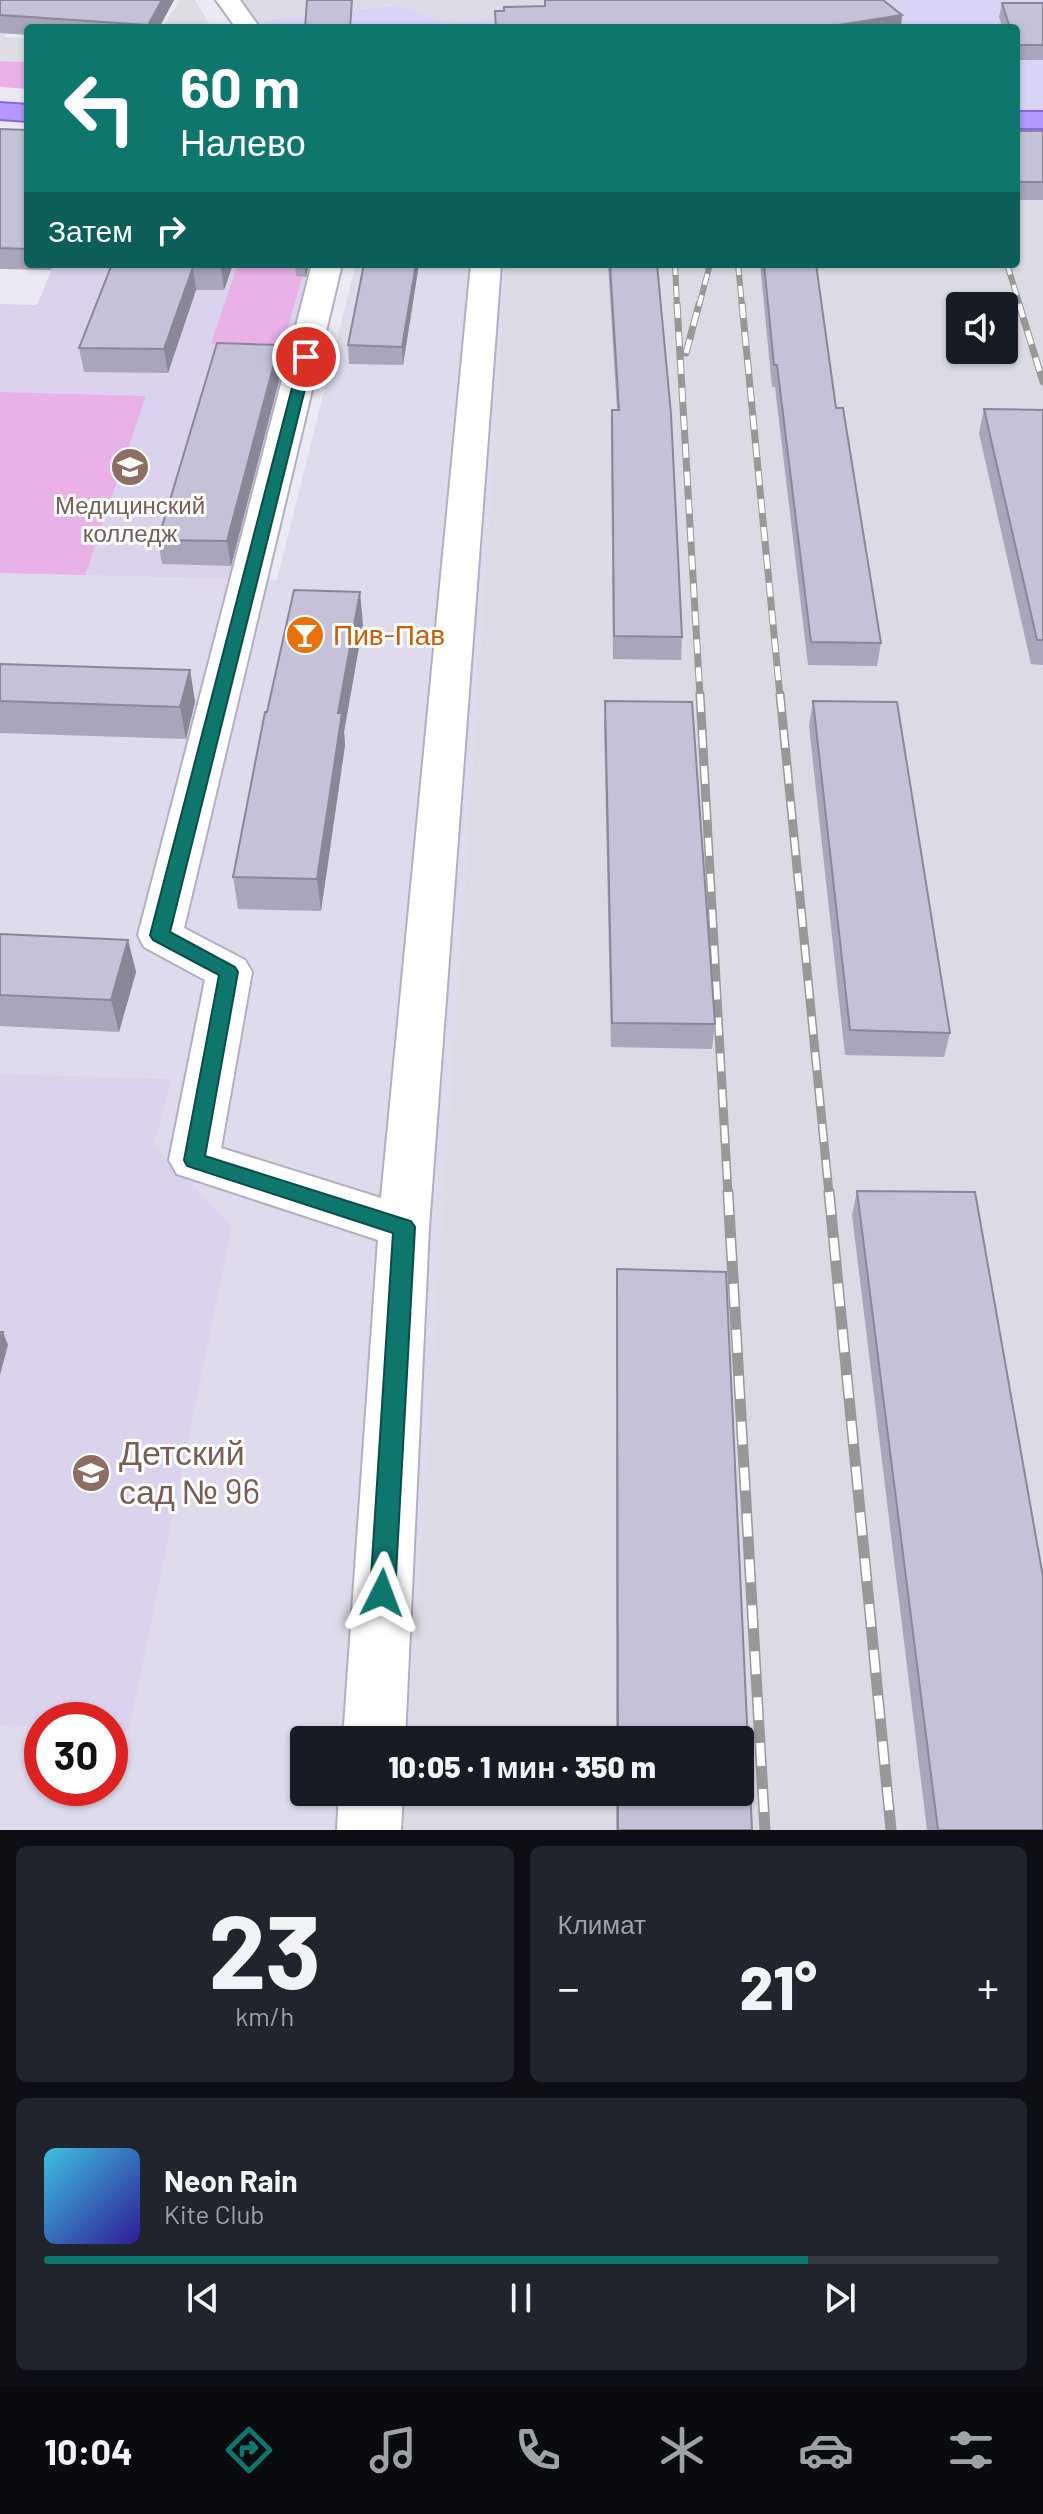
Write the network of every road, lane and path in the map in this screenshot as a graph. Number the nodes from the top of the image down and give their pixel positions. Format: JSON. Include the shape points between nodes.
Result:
{"nodes":[{"id":1,"x":228,"y":0,"type":"edge"},
{"id":2,"x":245,"y":24,"type":"edge"},
{"id":3,"x":0,"y":95,"type":"edge"},
{"id":4,"x":24,"y":97,"type":"edge"},
{"id":5,"x":0,"y":111,"type":"edge"},
{"id":6,"x":24,"y":113,"type":"edge"},
{"id":7,"x":1020,"y":120,"type":"edge"},
{"id":8,"x":1043,"y":120,"type":"edge"},
{"id":9,"x":326,"y":268,"type":"edge"},
{"id":10,"x":486,"y":268,"type":"edge"},
{"id":11,"x":404,"y":1227,"type":"junction"},
{"id":12,"x":375,"y":1726,"type":"edge"},
{"id":13,"x":370,"y":1806,"type":"edge"},
{"id":14,"x":369,"y":1830,"type":"edge"}],
"edges":[{"from":1,"to":2,"type":"street"},
{"from":3,"to":4,"type":"main road"},
{"from":5,"to":6,"type":"main road"},
{"from":7,"to":8,"type":"main road"},
{"from":9,"to":11,"type":"street","via":[[160,935],[229,972],[194,1160]]},
{"from":10,"to":11,"type":"street"},
{"from":11,"to":12,"type":"street"},
{"from":13,"to":14,"type":"street"}]}
